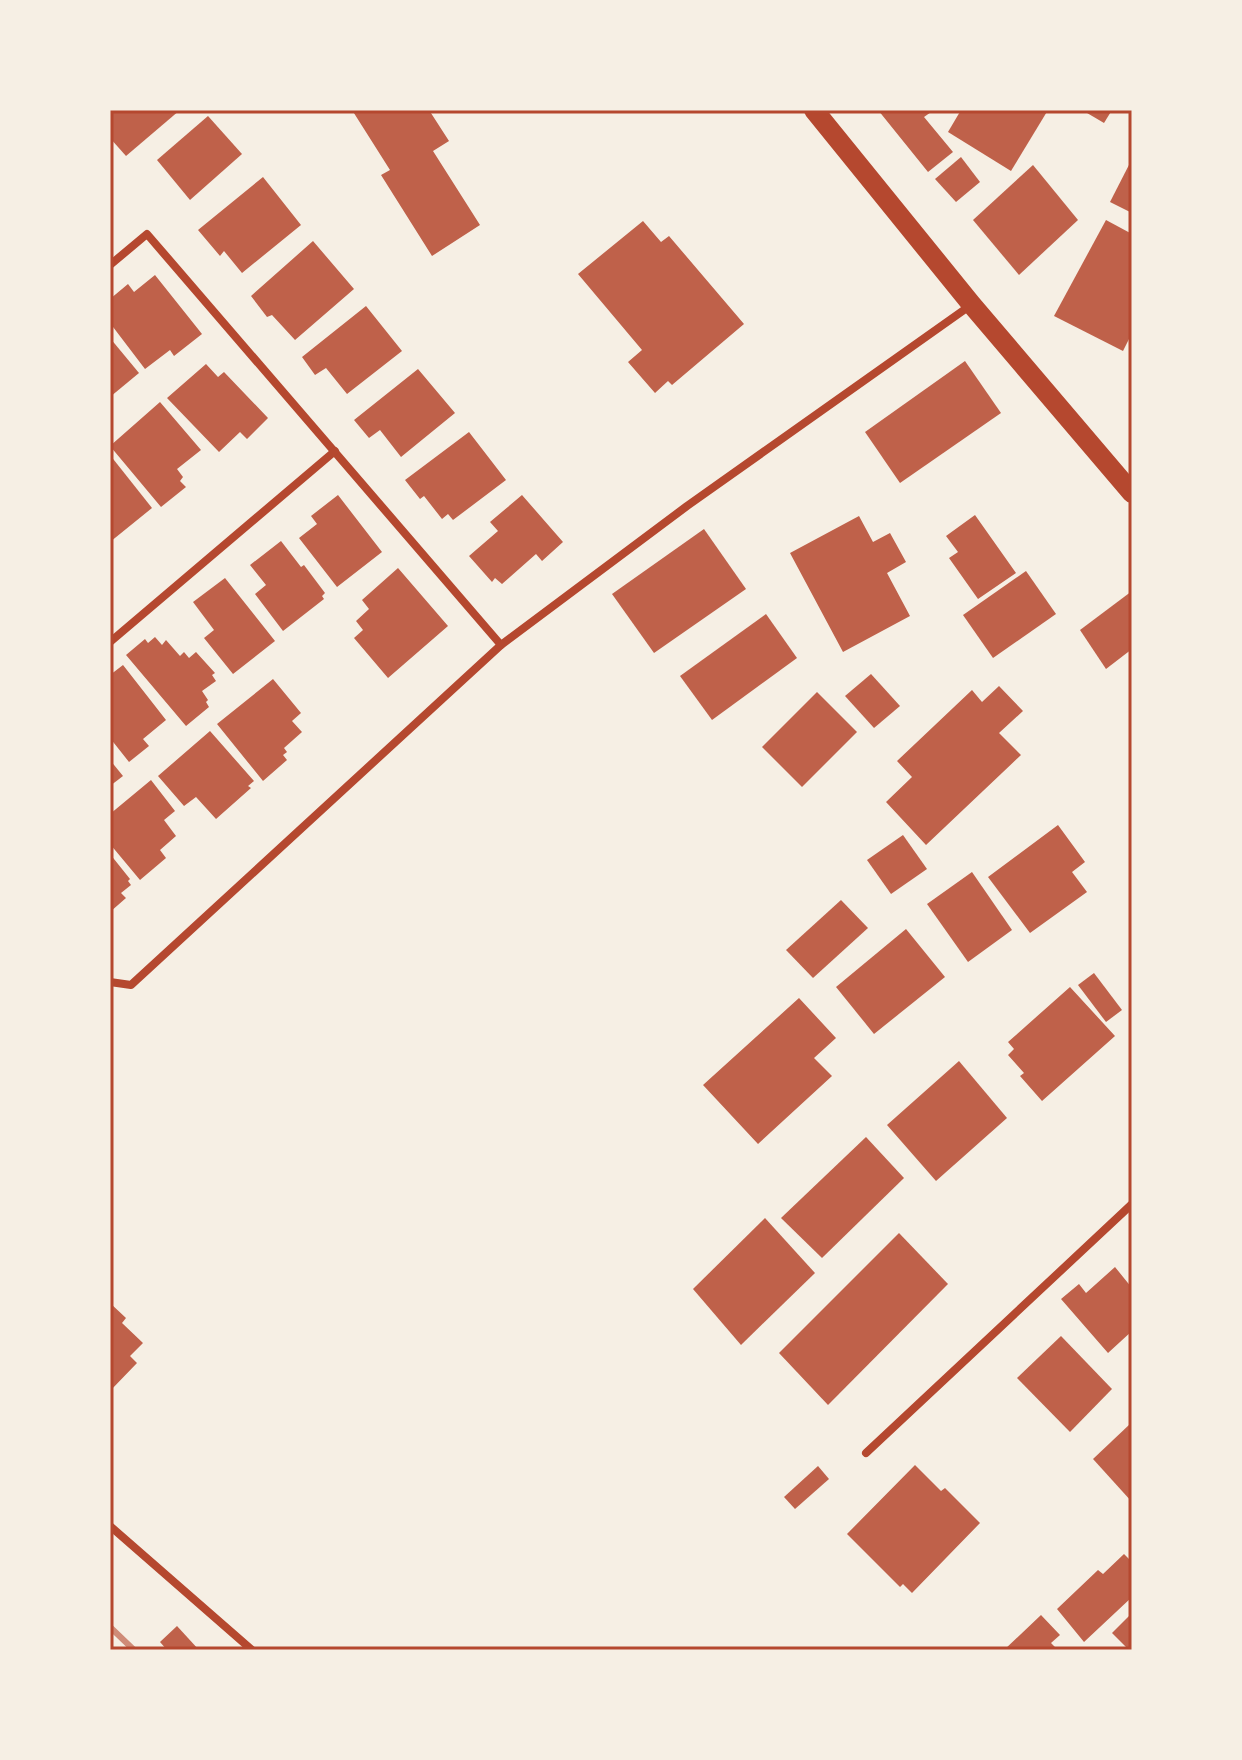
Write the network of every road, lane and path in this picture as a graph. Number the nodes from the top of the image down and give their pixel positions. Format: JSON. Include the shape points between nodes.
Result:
{"nodes":[{"id":1,"x":814,"y":110,"type":"edge"},
{"id":2,"x":110,"y":265,"type":"edge"},
{"id":3,"x":972,"y":305,"type":"junction"},
{"id":4,"x":335,"y":451,"type":"junction"},
{"id":5,"x":1132,"y":493,"type":"edge"},
{"id":6,"x":110,"y":642,"type":"edge"},
{"id":7,"x":501,"y":645,"type":"junction"},
{"id":8,"x":110,"y":982,"type":"edge"},
{"id":9,"x":1132,"y":1204,"type":"edge"},
{"id":10,"x":866,"y":1453,"type":"dead end"},
{"id":11,"x":110,"y":1526,"type":"edge"},
{"id":12,"x":252,"y":1650,"type":"edge"}],
"edges":[{"from":1,"to":3,"type":"main road"},
{"from":2,"to":4,"type":"street","via":[[147,234]]},
{"from":3,"to":5,"type":"main road"},
{"from":3,"to":7,"type":"street"},
{"from":4,"to":6,"type":"street"},
{"from":4,"to":7,"type":"street"},
{"from":7,"to":8,"type":"street","via":[[131,985]]},
{"from":9,"to":10,"type":"street"},
{"from":11,"to":12,"type":"street"}]}
